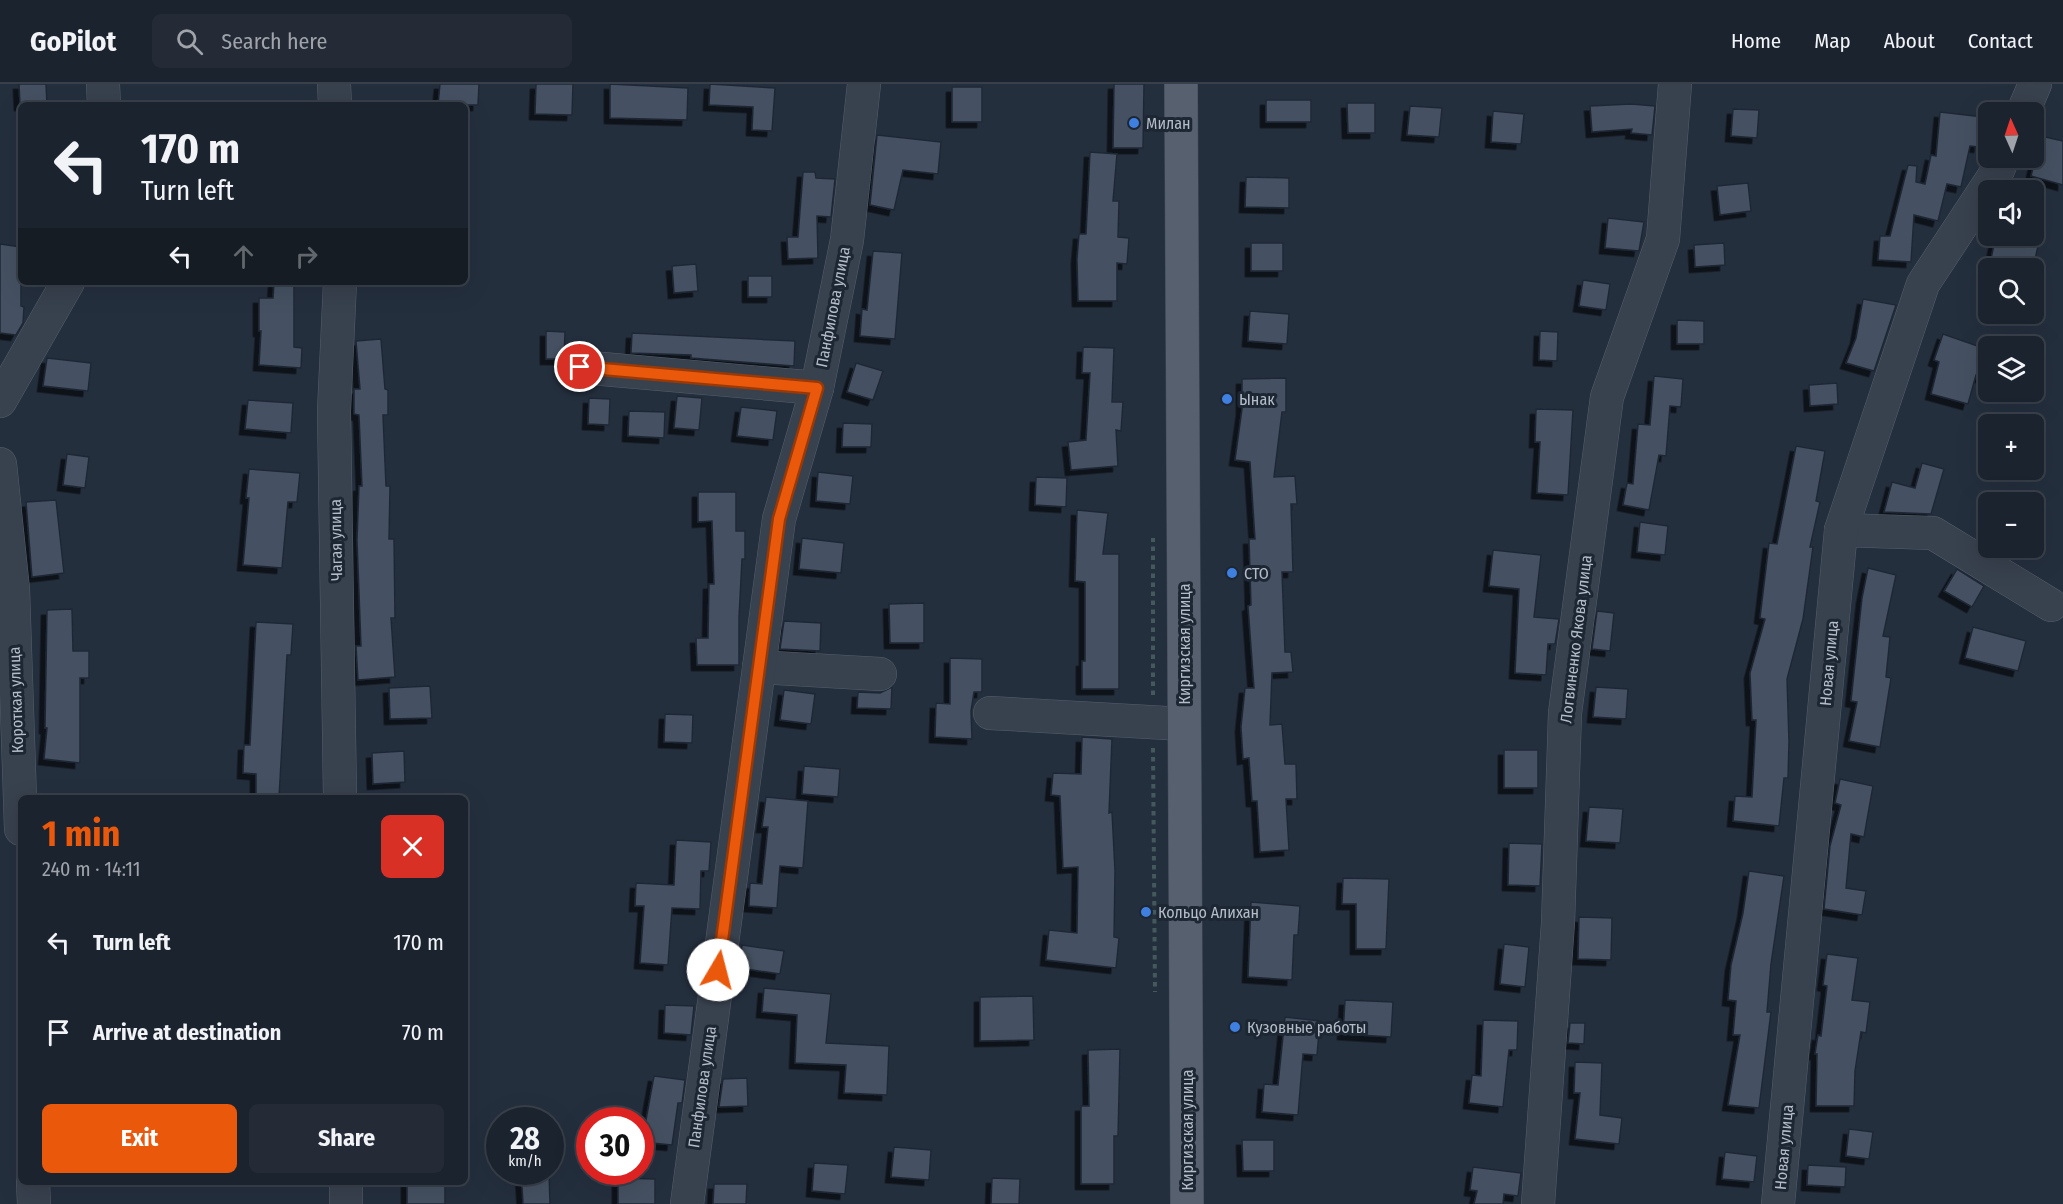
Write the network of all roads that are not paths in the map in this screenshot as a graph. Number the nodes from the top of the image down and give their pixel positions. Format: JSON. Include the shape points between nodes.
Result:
{"nodes":[{"id":1,"x":103,"y":84,"type":"edge"},
{"id":2,"x":334,"y":84,"type":"edge"},
{"id":3,"x":864,"y":84,"type":"edge"},
{"id":4,"x":1181,"y":84,"type":"edge"},
{"id":5,"x":1675,"y":84,"type":"edge"},
{"id":6,"x":2035,"y":84,"type":"edge"},
{"id":7,"x":104,"y":102,"type":"edge"},
{"id":8,"x":335,"y":102,"type":"edge"},
{"id":9,"x":2027,"y":102,"type":"edge"},
{"id":10,"x":1999,"y":168,"type":"edge"},
{"id":11,"x":66,"y":285,"type":"edge"},
{"id":12,"x":340,"y":285,"type":"edge"},
{"id":13,"x":580,"y":367,"type":"dead end"},
{"id":14,"x":817,"y":388,"type":"junction"},
{"id":15,"x":0,"y":401,"type":"edge"},
{"id":16,"x":0,"y":464,"type":"edge"},
{"id":17,"x":1841,"y":530,"type":"junction"},
{"id":18,"x":2051,"y":605,"type":"dead end"},
{"id":19,"x":759,"y":667,"type":"junction"},
{"id":20,"x":880,"y":674,"type":"dead end"},
{"id":21,"x":990,"y":713,"type":"dead end"},
{"id":22,"x":1184,"y":724,"type":"junction"},
{"id":23,"x":20,"y":795,"type":"edge"},
{"id":24,"x":340,"y":795,"type":"edge"},
{"id":25,"x":33,"y":1185,"type":"edge"},
{"id":26,"x":346,"y":1185,"type":"edge"},
{"id":27,"x":34,"y":1204,"type":"edge"},
{"id":28,"x":346,"y":1204,"type":"edge"},
{"id":29,"x":687,"y":1204,"type":"edge"},
{"id":30,"x":1187,"y":1204,"type":"edge"},
{"id":31,"x":1538,"y":1204,"type":"edge"},
{"id":32,"x":1778,"y":1204,"type":"edge"}],
"edges":[{"from":1,"to":7,"type":"street"},
{"from":2,"to":8,"type":"street"},
{"from":3,"to":14,"type":"street","name":"Панфилова улица","via":[[847,240]]},
{"from":4,"to":22,"type":"main road","name":"Киргизская улица"},
{"from":5,"to":31,"type":"street","name":"Логвиненко Якова улица","via":[[1663,239],[1608,398],[1565,713],[1558,923]]},
{"from":6,"to":9,"type":"street"},
{"from":10,"to":17,"type":"street","name":"Новая улица","via":[[1923,284]]},
{"from":11,"to":15,"type":"street"},
{"from":12,"to":24,"type":"street","name":"Чагая улица","via":[[334,411]]},
{"from":13,"to":14,"type":"street"},
{"from":14,"to":19,"type":"street","name":"Панфилова улица","via":[[779,519]]},
{"from":16,"to":23,"type":"street","name":"Короткая улица","via":[[13,589]]},
{"from":17,"to":18,"type":"street","via":[[1933,533]]},
{"from":17,"to":32,"type":"street","name":"Новая улица"},
{"from":19,"to":20,"type":"street"},
{"from":19,"to":29,"type":"street","name":"Панфилова улица"},
{"from":21,"to":22,"type":"street"},
{"from":22,"to":30,"type":"main road","name":"Киргизская улица"},
{"from":25,"to":27,"type":"street"},
{"from":26,"to":28,"type":"street"}]}
